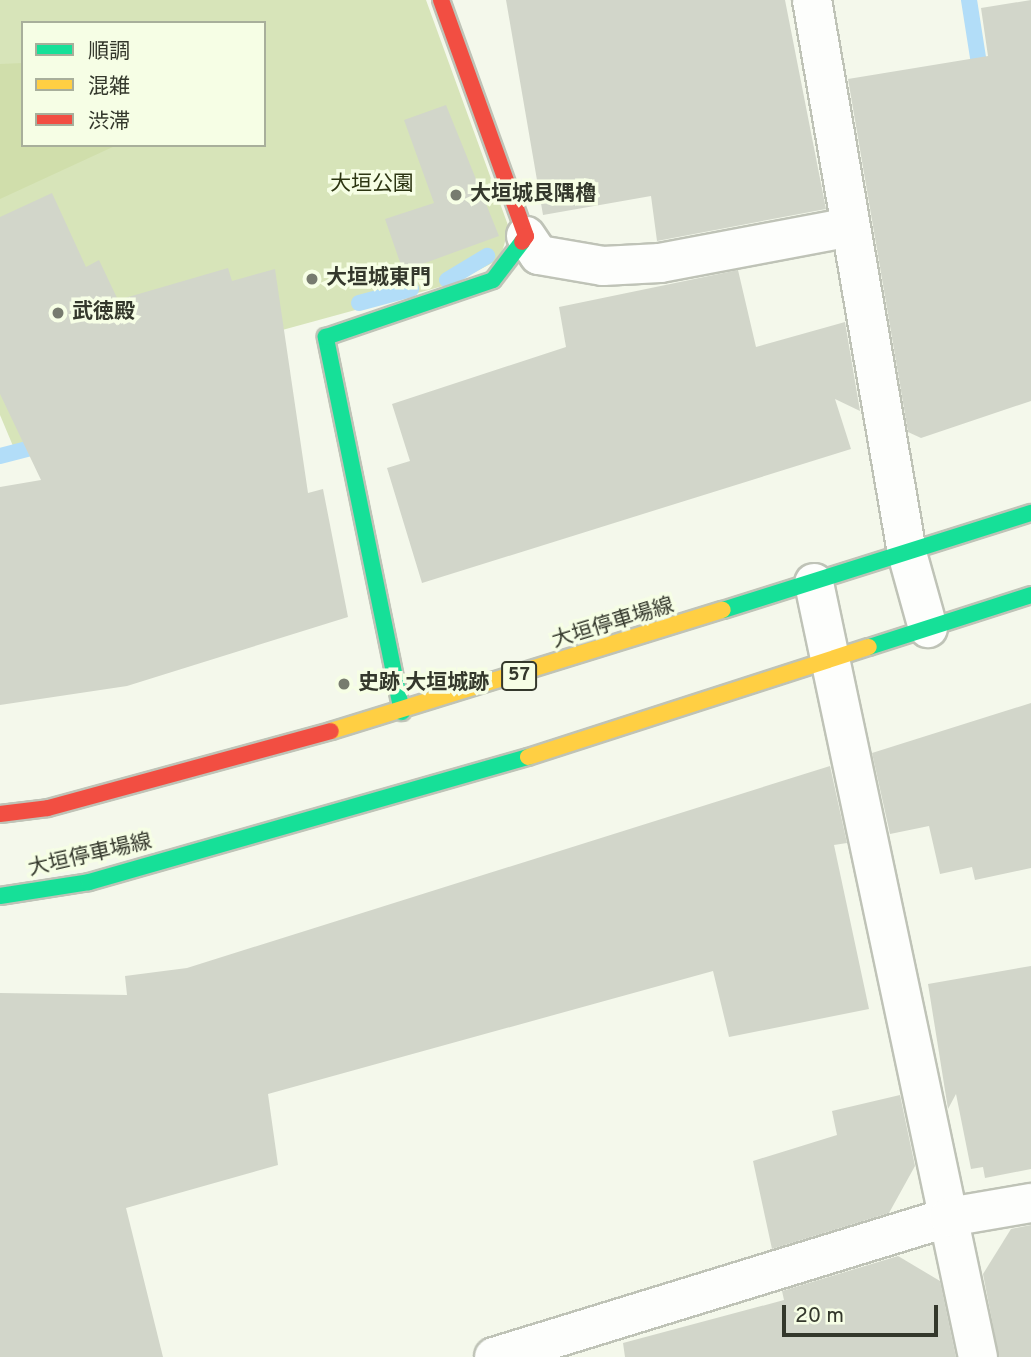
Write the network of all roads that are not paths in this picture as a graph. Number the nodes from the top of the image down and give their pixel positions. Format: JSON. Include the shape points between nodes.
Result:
{"nodes":[{"id":1,"x":441,"y":0,"type":"edge"},
{"id":2,"x":812,"y":0,"type":"edge"},
{"id":3,"x":851,"y":227,"type":"junction"},
{"id":4,"x":526,"y":236,"type":"junction"},
{"id":5,"x":1031,"y":513,"type":"edge"},
{"id":6,"x":906,"y":553,"type":"junction"},
{"id":7,"x":814,"y":583,"type":"junction"},
{"id":8,"x":1031,"y":596,"type":"edge"},
{"id":9,"x":928,"y":628,"type":"junction"},
{"id":10,"x":833,"y":659,"type":"junction"},
{"id":11,"x":402,"y":712,"type":"junction"},
{"id":12,"x":0,"y":814,"type":"edge"},
{"id":13,"x":0,"y":896,"type":"edge"},
{"id":14,"x":1031,"y":1203,"type":"edge"},
{"id":15,"x":949,"y":1217,"type":"junction"},
{"id":16,"x":564,"y":1347,"type":"edge"},
{"id":17,"x":494,"y":1357,"type":"edge"},
{"id":18,"x":978,"y":1357,"type":"edge"}],
"edges":[{"from":1,"to":4,"type":"main road"},
{"from":2,"to":3,"type":"street"},
{"from":3,"to":4,"type":"street","via":[[660,263],[603,266],[539,255]]},
{"from":3,"to":6,"type":"street"},
{"from":4,"to":11,"type":"main road","via":[[493,280],[326,337]]},
{"from":5,"to":6,"type":"main road","name":"大垣停車場線","number":"57"},
{"from":6,"to":7,"type":"main road","name":"大垣停車場線","number":"57"},
{"from":6,"to":9,"type":"street"},
{"from":7,"to":10,"type":"street"},
{"from":7,"to":11,"type":"main road","name":"大垣停車場線","number":"57"},
{"from":8,"to":9,"type":"main road","name":"大垣停車場線"},
{"from":9,"to":10,"type":"main road","name":"大垣停車場線"},
{"from":10,"to":13,"type":"main road","name":"大垣停車場線","via":[[523,758],[128,871]]},
{"from":10,"to":15,"type":"street"},
{"from":11,"to":12,"type":"main road","name":"大垣停車場線","number":"57","via":[[48,808]]},
{"from":14,"to":15,"type":"street"},
{"from":15,"to":16,"type":"street"},
{"from":15,"to":18,"type":"street"},
{"from":16,"to":17,"type":"street"}]}
